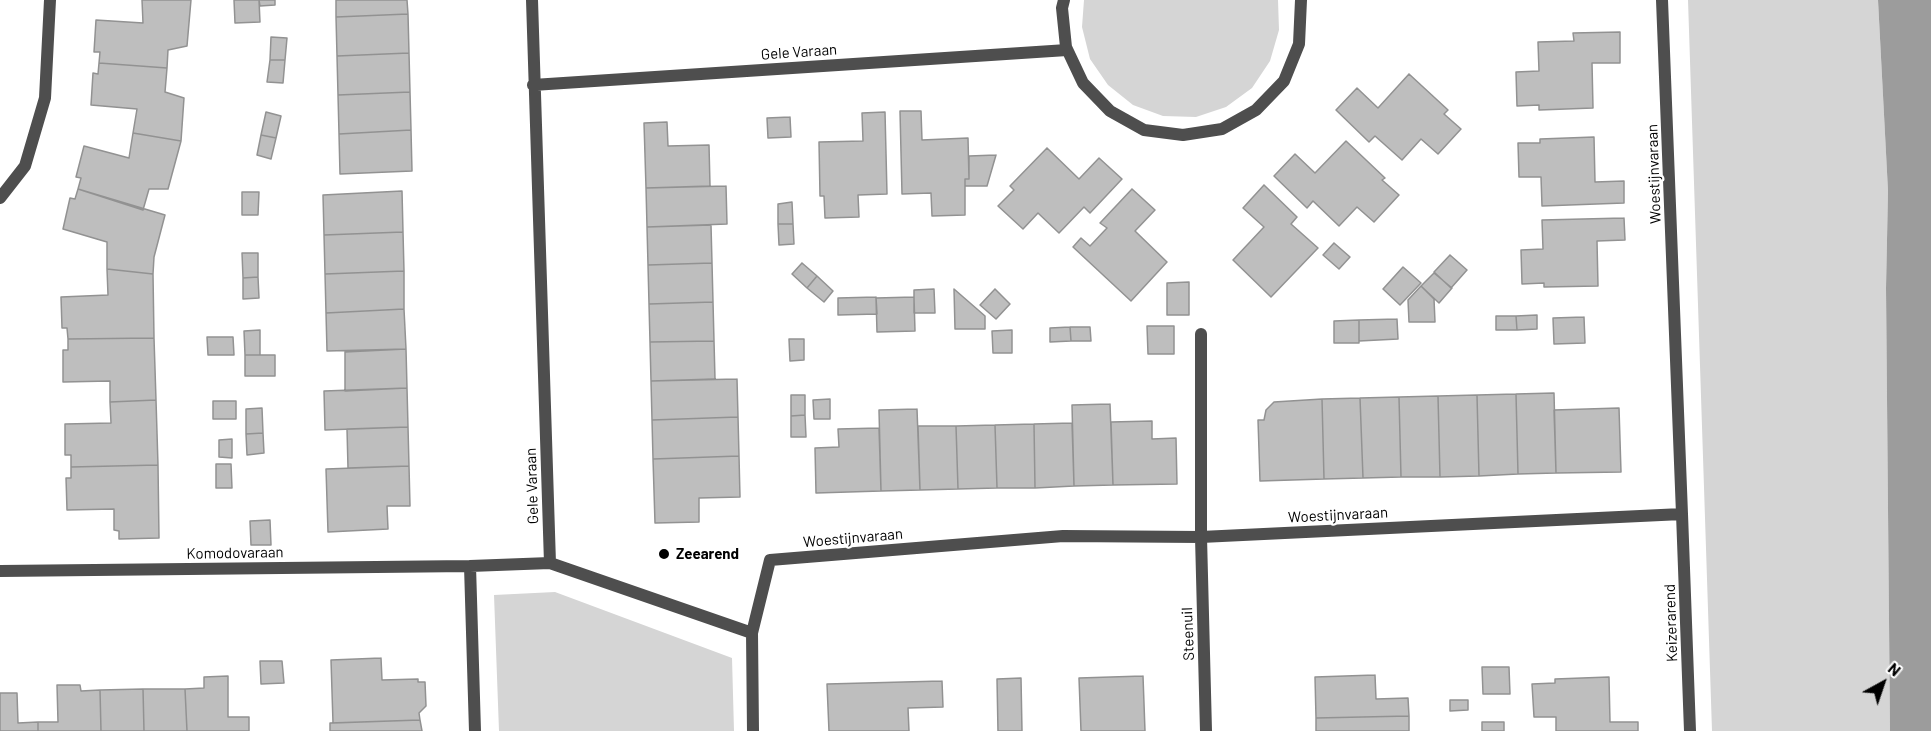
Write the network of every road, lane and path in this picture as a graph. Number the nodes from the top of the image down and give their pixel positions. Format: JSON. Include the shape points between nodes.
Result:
{"nodes":[{"id":1,"x":50,"y":0,"type":"edge"},
{"id":2,"x":532,"y":0,"type":"edge"},
{"id":3,"x":546,"y":0,"type":"edge"},
{"id":4,"x":1064,"y":0,"type":"edge"},
{"id":5,"x":1301,"y":0,"type":"edge"},
{"id":6,"x":1662,"y":0,"type":"edge"},
{"id":7,"x":1067,"y":50,"type":"junction"},
{"id":8,"x":533,"y":85,"type":"junction"},
{"id":9,"x":0,"y":198,"type":"edge"},
{"id":10,"x":1201,"y":334,"type":"dead end"},
{"id":11,"x":1682,"y":514,"type":"junction"},
{"id":12,"x":1201,"y":537,"type":"junction"},
{"id":13,"x":550,"y":563,"type":"junction"},
{"id":14,"x":470,"y":566,"type":"junction"},
{"id":15,"x":0,"y":571,"type":"edge"},
{"id":16,"x":752,"y":633,"type":"junction"},
{"id":17,"x":475,"y":731,"type":"edge"},
{"id":18,"x":753,"y":731,"type":"edge"},
{"id":19,"x":1206,"y":731,"type":"edge"},
{"id":20,"x":1690,"y":731,"type":"edge"}],
"edges":[{"from":1,"to":9,"type":"street","via":[[45,98],[25,165]]},
{"from":2,"to":3,"type":"street","name":"Gele Varaan"},
{"from":2,"to":8,"type":"street","name":"Gele Varaan"},
{"from":4,"to":7,"type":"street"},
{"from":5,"to":7,"type":"street","via":[[1299,44],[1284,81],[1256,110],[1222,129],[1184,135],[1144,130],[1103,104],[1083,83]]},
{"from":6,"to":11,"type":"street","name":"Woestijnvaraan"},
{"from":7,"to":8,"type":"street","name":"Gele Varaan"},
{"from":8,"to":13,"type":"street","name":"Gele Varaan"},
{"from":10,"to":12,"type":"street","name":"Steenuil"},
{"from":11,"to":12,"type":"street","name":"Woestijnvaraan"},
{"from":11,"to":20,"type":"street","name":"Keizerarend"},
{"from":12,"to":16,"type":"street","name":"Woestijnvaraan","via":[[1063,536],[770,560]]},
{"from":12,"to":19,"type":"street","name":"Steenuil"},
{"from":13,"to":14,"type":"street"},
{"from":13,"to":16,"type":"street"},
{"from":14,"to":15,"type":"street","name":"Komodovaraan"},
{"from":14,"to":17,"type":"street"},
{"from":16,"to":18,"type":"street"}]}
